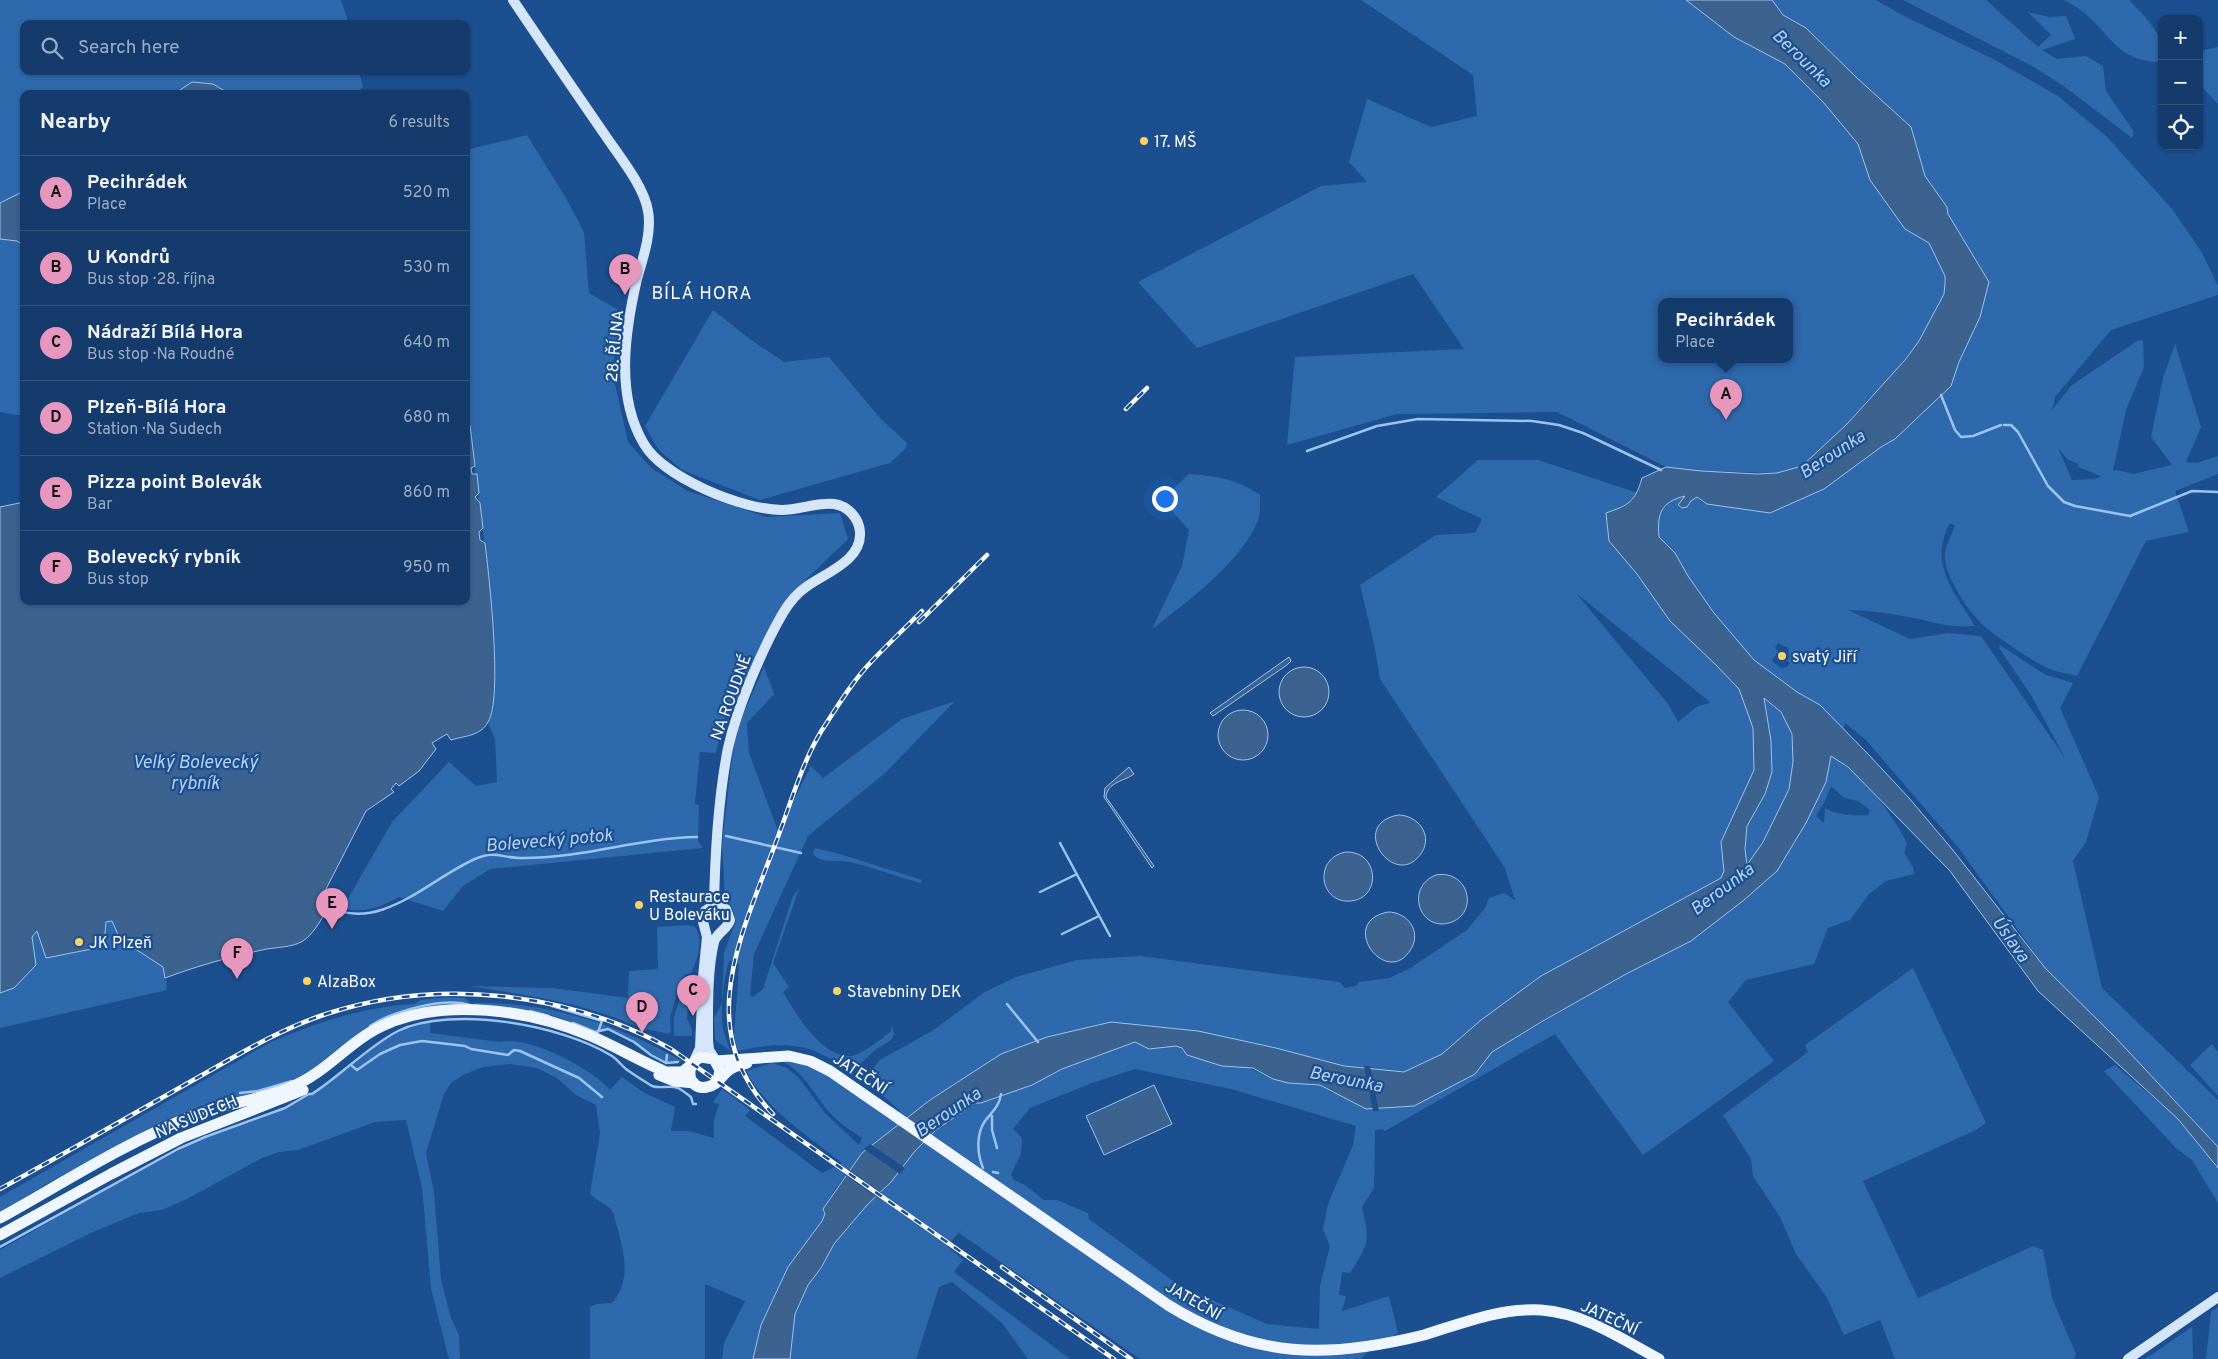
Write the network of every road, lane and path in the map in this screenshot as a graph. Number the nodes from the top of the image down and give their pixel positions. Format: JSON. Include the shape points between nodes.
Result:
{"nodes":[{"id":1,"x":512,"y":0,"type":"edge"},
{"id":2,"x":860,"y":539,"type":"joint"},
{"id":3,"x":714,"y":905,"type":"junction"},
{"id":4,"x":705,"y":928,"type":"junction"},
{"id":5,"x":721,"y":932,"type":"junction"},
{"id":6,"x":399,"y":1020,"type":"junction"},
{"id":7,"x":768,"y":1056,"type":"junction"},
{"id":8,"x":638,"y":1060,"type":"junction"},
{"id":9,"x":716,"y":1061,"type":"junction"},
{"id":10,"x":692,"y":1063,"type":"junction"},
{"id":11,"x":718,"y":1080,"type":"junction"},
{"id":12,"x":694,"y":1083,"type":"junction"},
{"id":13,"x":0,"y":1218,"type":"edge"},
{"id":14,"x":0,"y":1236,"type":"edge"},
{"id":15,"x":2218,"y":1297,"type":"edge"},
{"id":16,"x":1659,"y":1359,"type":"edge"},
{"id":17,"x":2128,"y":1359,"type":"edge"}],
"edges":[{"from":1,"to":2,"type":"main road","name":"28. ŘÍJNA","via":[[619,156],[647,205],[649,229],[631,312],[624,380],[632,418],[644,444],[671,472],[753,507],[787,510],[833,504],[843,506],[856,518]]},
{"from":2,"to":3,"type":"main road","name":"NA ROUDNÉ","via":[[848,558],[808,585],[787,606],[742,705],[726,760]]},
{"from":3,"to":4,"type":"main road","name":"NA ROUDNÉ","via":[[703,913]]},
{"from":3,"to":5,"type":"main road","via":[[726,909],[730,917],[728,926]]},
{"from":4,"to":5,"type":"main road"},
{"from":4,"to":10,"type":"main road","name":"NA ROUDNÉ","via":[[700,1048]]},
{"from":5,"to":9,"type":"main road","via":[[713,949],[708,1024],[708,1047]]},
{"from":6,"to":8,"type":"main road","name":"NA SUDECH","via":[[439,1011],[509,1013],[579,1031]]},
{"from":6,"to":13,"type":"main road","name":"NA SUDECH","via":[[368,1034],[303,1082],[169,1126]]},
{"from":6,"to":14,"type":"main road","name":"NA SUDECH","via":[[301,1091],[181,1138]]},
{"from":7,"to":9,"type":"main road","name":"JATEČNÍ"},
{"from":7,"to":11,"type":"main road","name":"JATEČNÍ","via":[[734,1067]]},
{"from":7,"to":16,"type":"main road","name":"JATEČNÍ","via":[[810,1061],[830,1071],[1181,1314],[1222,1334],[1257,1346],[1310,1354],[1370,1350],[1493,1313],[1541,1310],[1590,1322]]},
{"from":8,"to":10,"type":"main road","name":"NA SUDECH","via":[[670,1073],[682,1072]]},
{"from":8,"to":12,"type":"main road","name":"NA SUDECH","via":[[667,1079]]},
{"from":9,"to":10,"type":"main road","via":[[704,1056]]},
{"from":9,"to":11,"type":"main road","via":[[720,1070]]},
{"from":10,"to":12,"type":"main road","name":"NA ROUDNÉ","via":[[689,1073]]},
{"from":11,"to":12,"type":"main road","via":[[707,1088]]},
{"from":15,"to":17,"type":"main road"}]}
